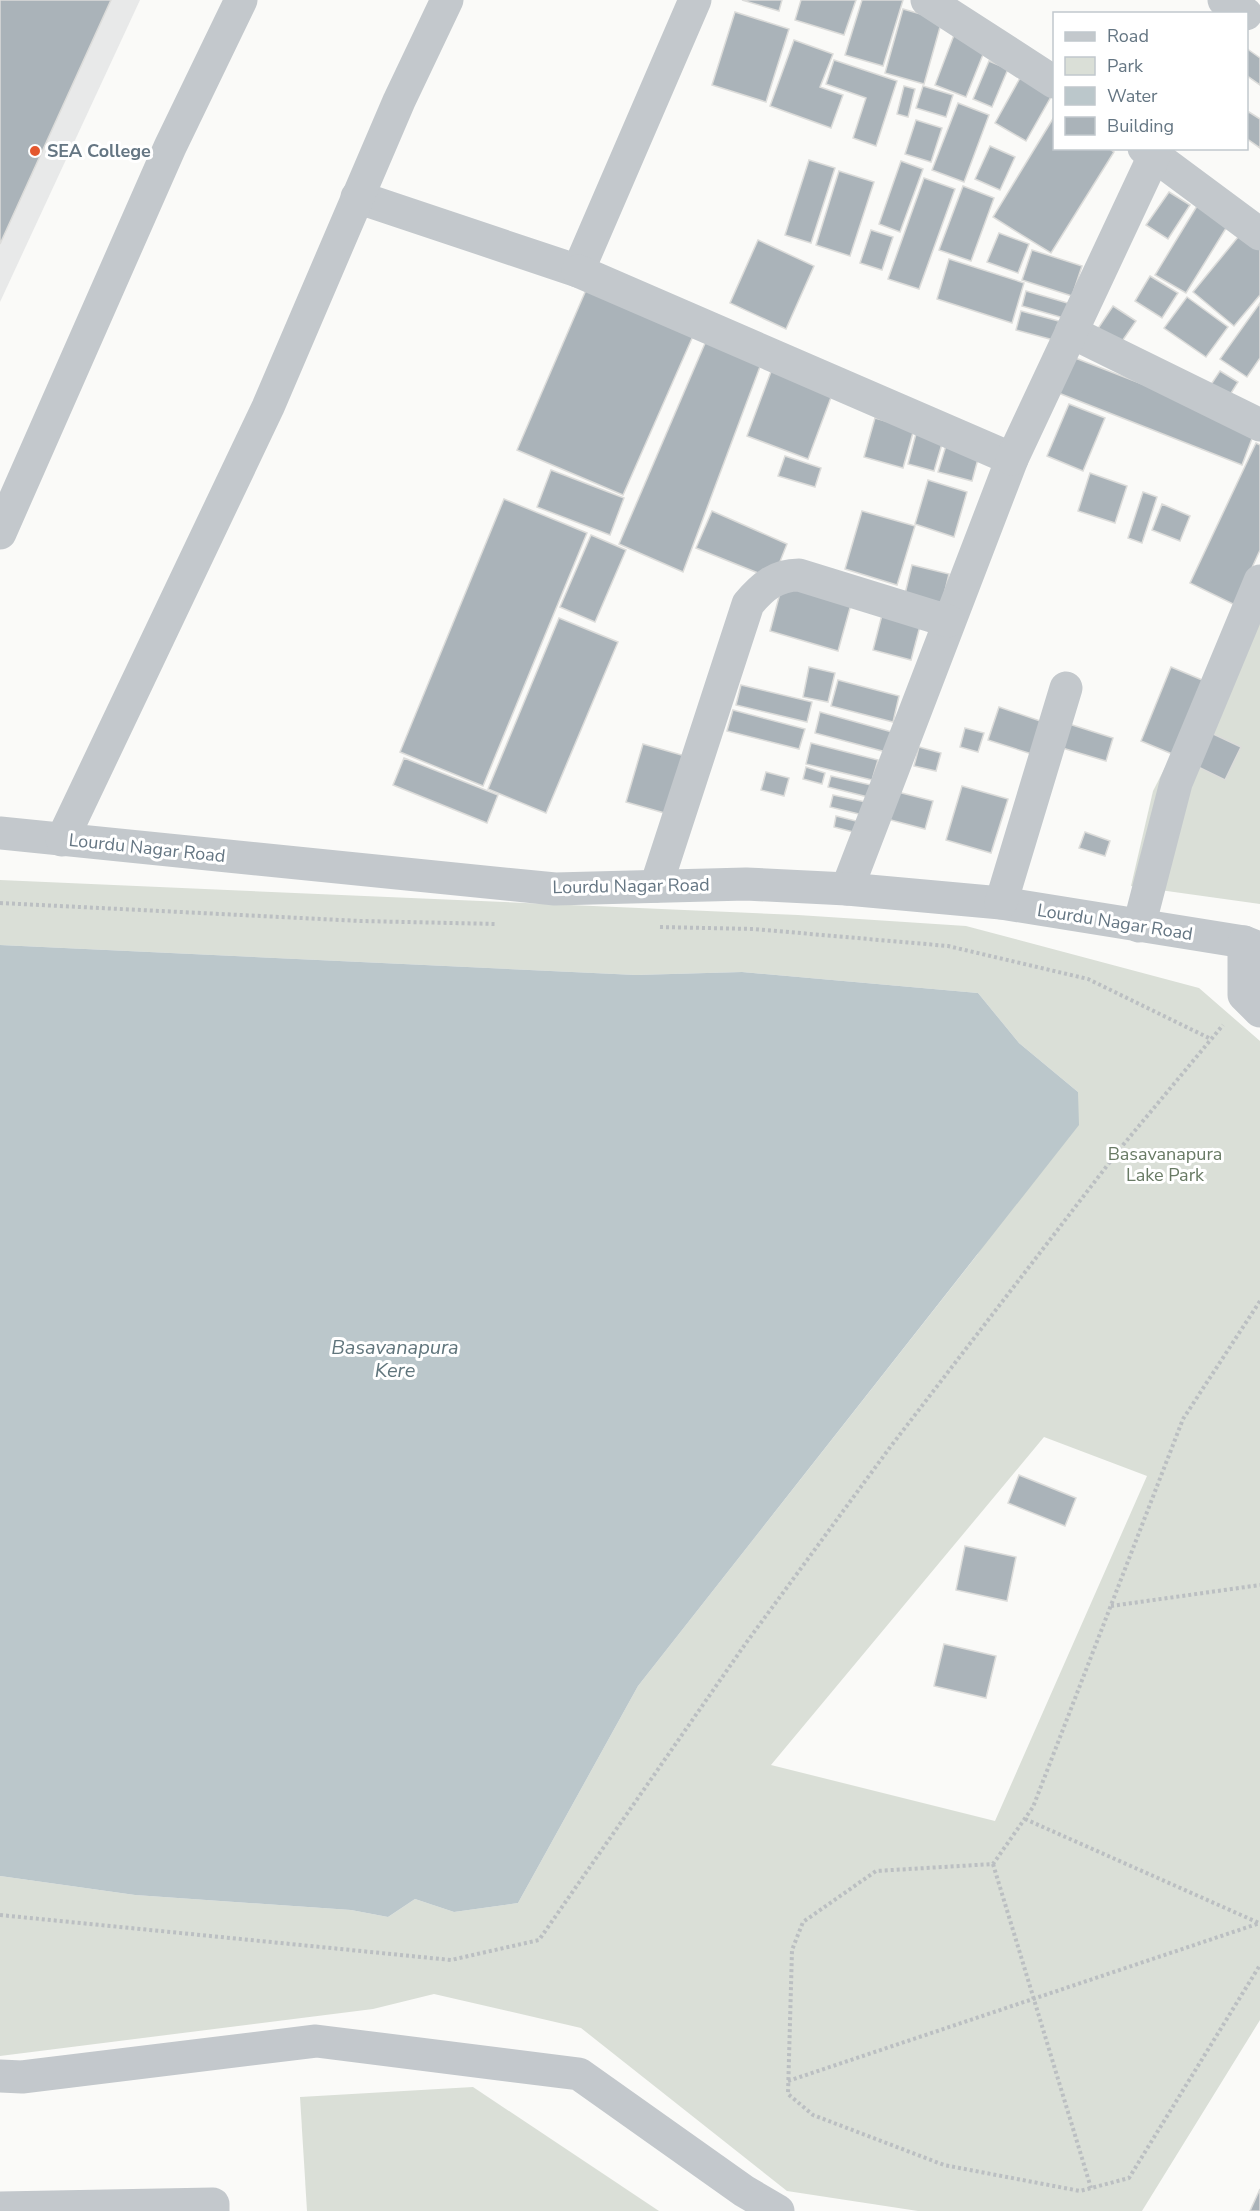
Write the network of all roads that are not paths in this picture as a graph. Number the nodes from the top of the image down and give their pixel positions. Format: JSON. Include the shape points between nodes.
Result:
{"nodes":[{"id":1,"x":241,"y":0,"type":"edge"},
{"id":2,"x":447,"y":0,"type":"edge"},
{"id":3,"x":694,"y":0,"type":"edge"},
{"id":4,"x":927,"y":0,"type":"edge"},
{"id":5,"x":1224,"y":0,"type":"edge"},
{"id":6,"x":1243,"y":12,"type":"edge"},
{"id":7,"x":1053,"y":81,"type":"edge"},
{"id":8,"x":1149,"y":152,"type":"edge"},
{"id":9,"x":357,"y":197,"type":"junction"},
{"id":10,"x":1260,"y":234,"type":"edge"},
{"id":11,"x":578,"y":271,"type":"junction"},
{"id":12,"x":1071,"y":332,"type":"junction"},
{"id":13,"x":1260,"y":425,"type":"edge"},
{"id":14,"x":1012,"y":459,"type":"junction"},
{"id":15,"x":0,"y":534,"type":"edge"},
{"id":16,"x":1260,"y":581,"type":"edge"},
{"id":17,"x":948,"y":621,"type":"junction"},
{"id":18,"x":1066,"y":688,"type":"dead end"},
{"id":19,"x":0,"y":833,"type":"edge"},
{"id":20,"x":62,"y":840,"type":"junction"},
{"id":21,"x":656,"y":886,"type":"junction"},
{"id":22,"x":847,"y":889,"type":"junction"},
{"id":23,"x":1001,"y":903,"type":"junction"},
{"id":24,"x":1139,"y":926,"type":"junction"},
{"id":25,"x":1252,"y":945,"type":"edge"},
{"id":26,"x":1260,"y":1011,"type":"edge"},
{"id":27,"x":0,"y":2076,"type":"edge"},
{"id":28,"x":9,"y":2209,"type":"edge"},
{"id":29,"x":213,"y":2211,"type":"edge"},
{"id":30,"x":778,"y":2211,"type":"edge"}],
"edges":[{"from":1,"to":15,"type":"street","via":[[170,147]]},
{"from":2,"to":9,"type":"street"},
{"from":3,"to":11,"type":"street"},
{"from":4,"to":7,"type":"street"},
{"from":5,"to":6,"type":"street"},
{"from":8,"to":10,"type":"street"},
{"from":8,"to":12,"type":"street"},
{"from":9,"to":11,"type":"street"},
{"from":9,"to":20,"type":"street","via":[[268,407]]},
{"from":11,"to":14,"type":"street"},
{"from":12,"to":13,"type":"street"},
{"from":12,"to":14,"type":"street"},
{"from":14,"to":17,"type":"street"},
{"from":16,"to":24,"type":"street","via":[[1176,783]]},
{"from":17,"to":21,"type":"street","via":[[799,576],[771,581],[759,591],[748,604]]},
{"from":17,"to":22,"type":"street"},
{"from":18,"to":23,"type":"street"},
{"from":19,"to":20,"type":"street","name":"Lourdu Nagar Road"},
{"from":20,"to":21,"type":"street","name":"Lourdu Nagar Road","via":[[555,889]]},
{"from":21,"to":22,"type":"street","name":"Lourdu Nagar Road","via":[[746,884]]},
{"from":22,"to":23,"type":"street","name":"Lourdu Nagar Road"},
{"from":23,"to":24,"type":"street","name":"Lourdu Nagar Road"},
{"from":24,"to":25,"type":"street","name":"Lourdu Nagar Road"},
{"from":25,"to":26,"type":"street","via":[[1244,995]]},
{"from":27,"to":30,"type":"street","via":[[22,2077],[316,2041],[579,2074]]},
{"from":28,"to":29,"type":"street","via":[[213,2204]]}]}
